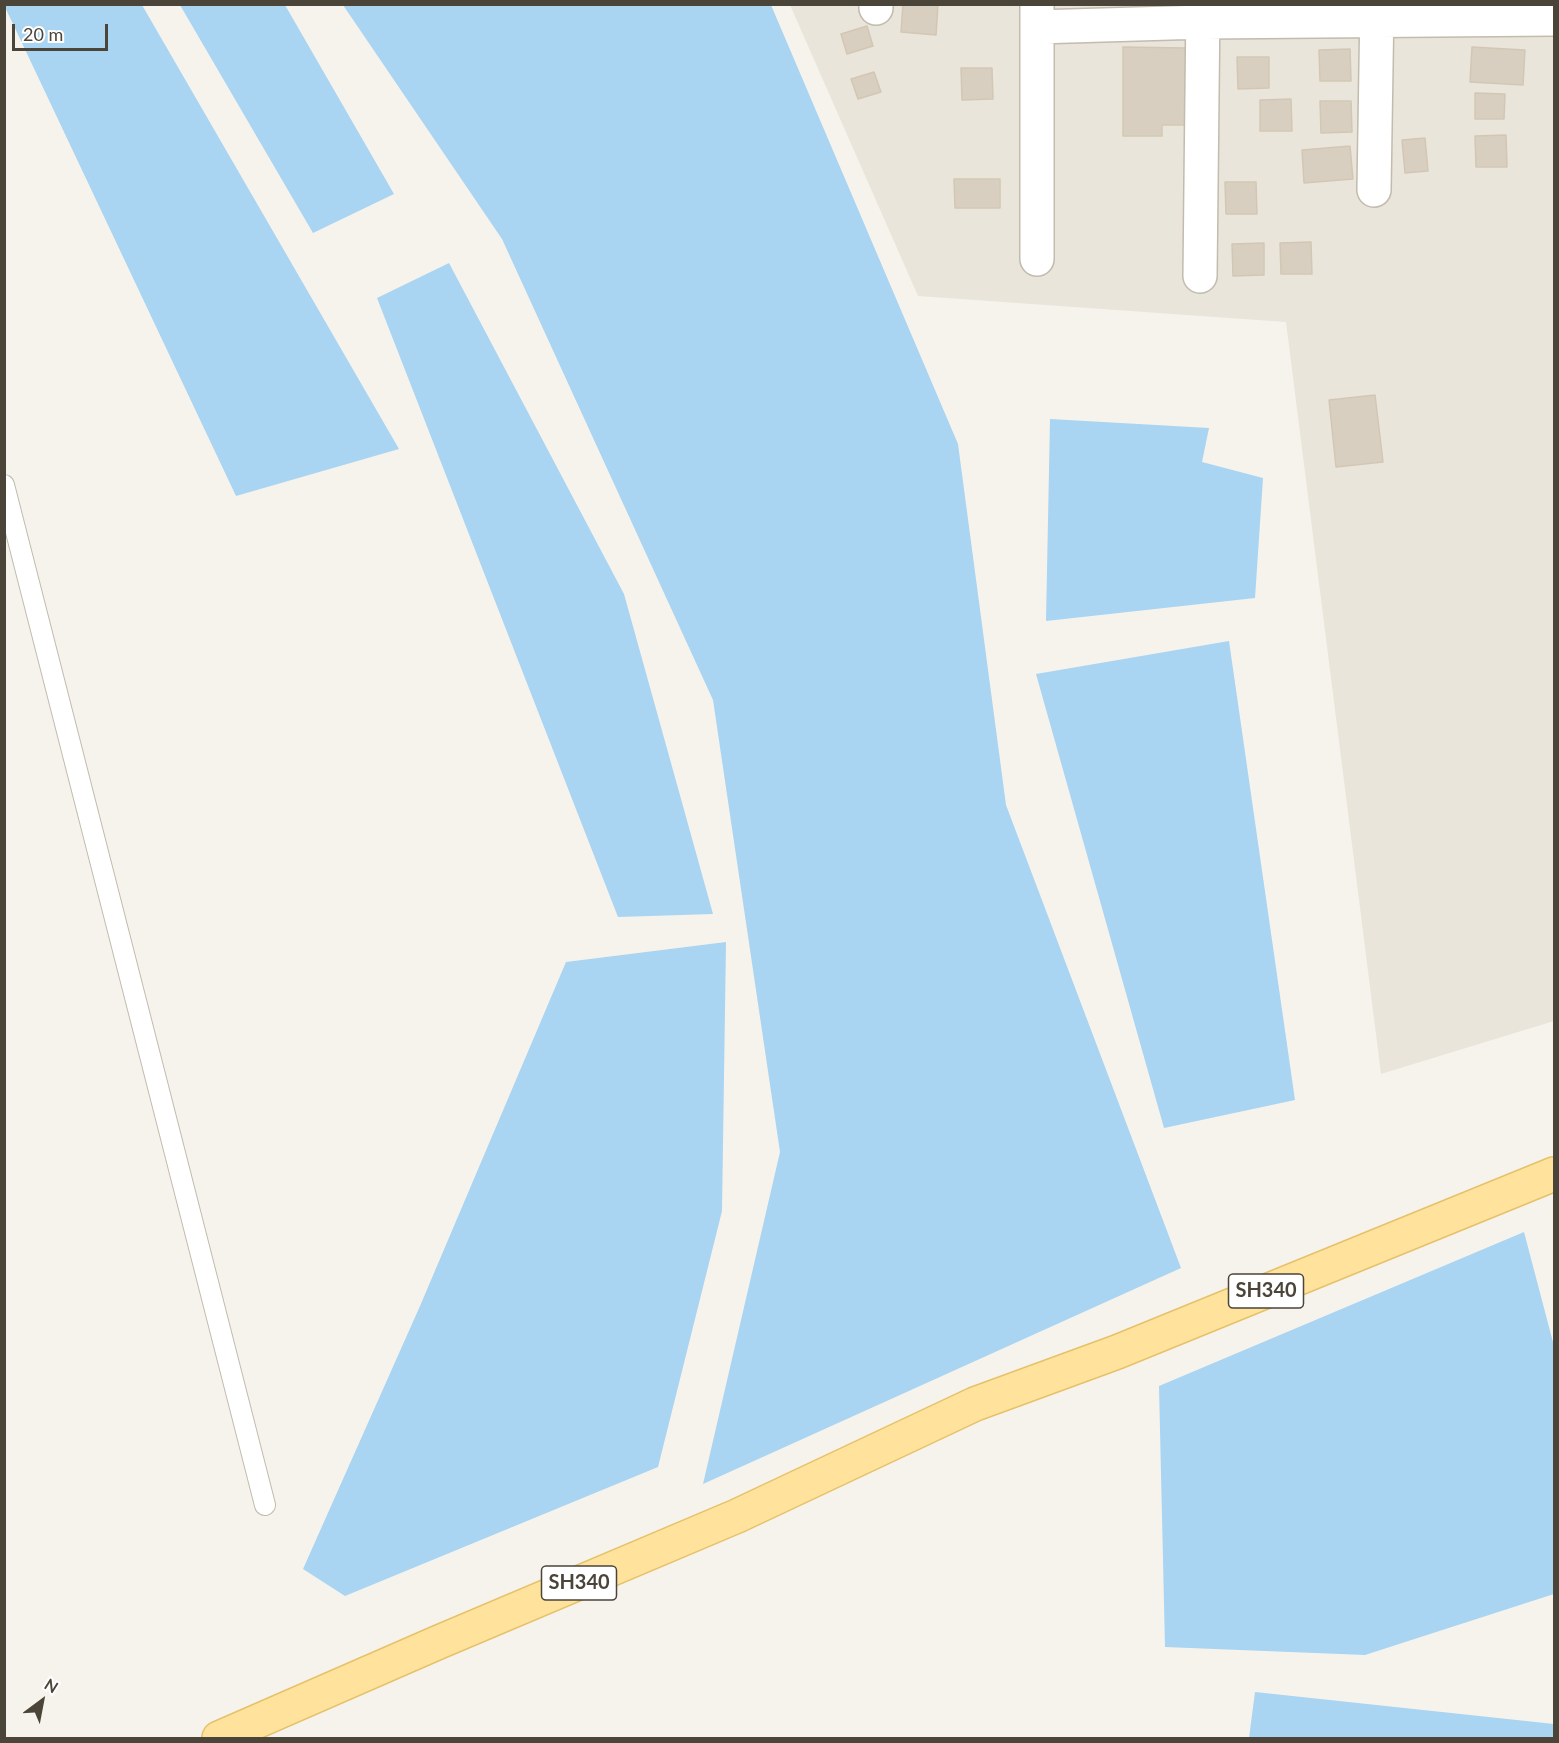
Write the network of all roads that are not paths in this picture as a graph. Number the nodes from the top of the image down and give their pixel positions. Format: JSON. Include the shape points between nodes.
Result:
{"nodes":[{"id":1,"x":1203,"y":13,"type":"edge"},
{"id":2,"x":1377,"y":13,"type":"edge"},
{"id":3,"x":1037,"y":16,"type":"edge"},
{"id":4,"x":1554,"y":19,"type":"edge"},
{"id":5,"x":1374,"y":190,"type":"dead end"},
{"id":6,"x":1037,"y":259,"type":"dead end"},
{"id":7,"x":1200,"y":276,"type":"dead end"},
{"id":8,"x":4,"y":485,"type":"edge"},
{"id":9,"x":1554,"y":1174,"type":"edge"},
{"id":10,"x":265,"y":1504,"type":"dead end"},
{"id":11,"x":219,"y":1738,"type":"edge"}],
"edges":[{"from":1,"to":2,"type":"street"},
{"from":1,"to":3,"type":"street"},
{"from":1,"to":7,"type":"street"},
{"from":2,"to":4,"type":"street"},
{"from":2,"to":5,"type":"street"},
{"from":3,"to":6,"type":"street"},
{"from":8,"to":10,"type":"lane"},
{"from":9,"to":11,"type":"main road","number":"SH340","via":[[1117,1352],[937,1420],[737,1516]]}]}
